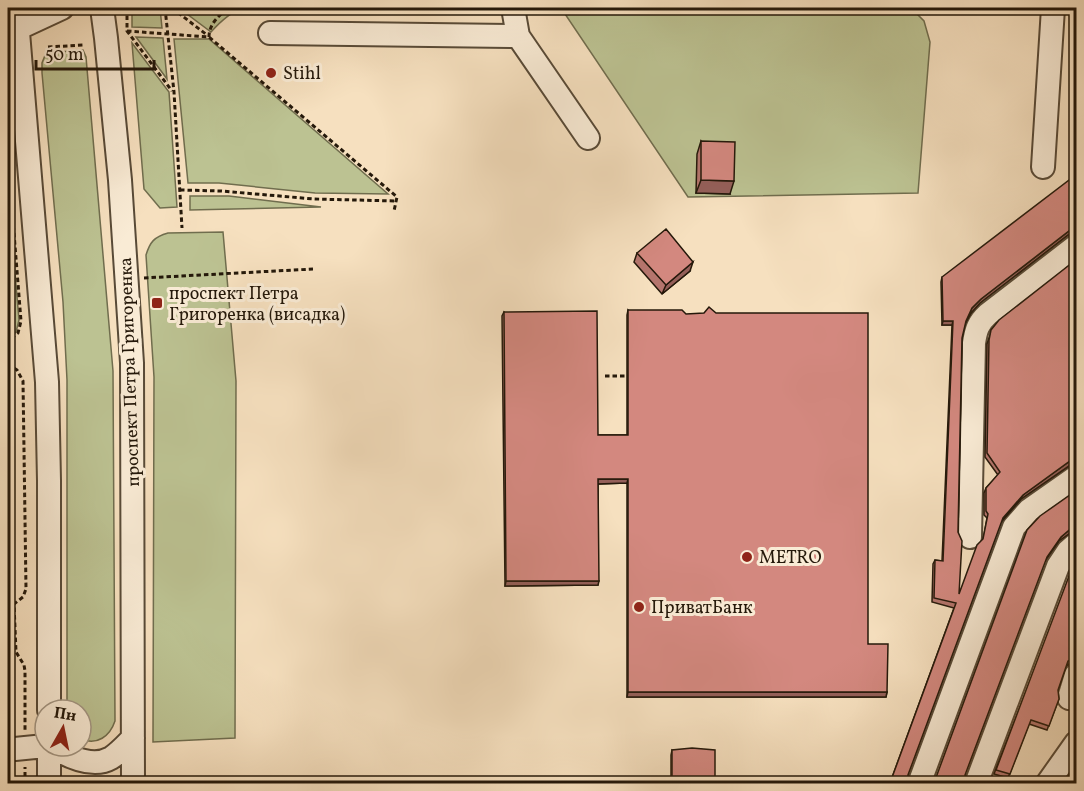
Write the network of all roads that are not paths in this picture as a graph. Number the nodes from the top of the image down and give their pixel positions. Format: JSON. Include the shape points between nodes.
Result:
{"nodes":[{"id":1,"x":62,"y":8,"type":"edge"},
{"id":2,"x":102,"y":8,"type":"edge"},
{"id":3,"x":513,"y":8,"type":"edge"},
{"id":4,"x":1053,"y":8,"type":"edge"},
{"id":5,"x":14,"y":22,"type":"edge"},
{"id":6,"x":270,"y":33,"type":"dead end"},
{"id":7,"x":518,"y":36,"type":"junction"},
{"id":8,"x":588,"y":138,"type":"dead end"},
{"id":9,"x":1043,"y":167,"type":"dead end"},
{"id":10,"x":1077,"y":246,"type":"edge"},
{"id":11,"x":1077,"y":477,"type":"edge"},
{"id":12,"x":970,"y":537,"type":"dead end"},
{"id":13,"x":1077,"y":544,"type":"edge"},
{"id":14,"x":1077,"y":675,"type":"edge"},
{"id":15,"x":49,"y":698,"type":"edge"},
{"id":16,"x":1069,"y":698,"type":"dead end"},
{"id":17,"x":133,"y":738,"type":"junction"},
{"id":18,"x":1077,"y":743,"type":"edge"},
{"id":19,"x":41,"y":758,"type":"edge"},
{"id":20,"x":75,"y":758,"type":"edge"},
{"id":21,"x":49,"y":783,"type":"edge"},
{"id":22,"x":133,"y":783,"type":"edge"},
{"id":23,"x":919,"y":783,"type":"edge"},
{"id":24,"x":976,"y":783,"type":"edge"},
{"id":25,"x":1047,"y":783,"type":"edge"}],
"edges":[{"from":1,"to":5,"type":"street"},
{"from":2,"to":17,"type":"street","name":"проспект Петра Григоренка","via":[[119,168],[132,363]]},
{"from":3,"to":7,"type":"street"},
{"from":4,"to":9,"type":"street"},
{"from":5,"to":15,"type":"street","via":[[47,382]]},
{"from":6,"to":7,"type":"street"},
{"from":7,"to":8,"type":"street"},
{"from":10,"to":12,"type":"street","via":[[988,314],[976,330]]},
{"from":11,"to":23,"type":"street","via":[[1029,510],[1014,527]]},
{"from":13,"to":24,"type":"street","via":[[1058,566]]},
{"from":14,"to":16,"type":"street"},
{"from":17,"to":20,"type":"street","via":[[110,759]]},
{"from":17,"to":22,"type":"street","name":"проспект Петра Григоренка"},
{"from":18,"to":25,"type":"street"},
{"from":19,"to":21,"type":"street"}]}
